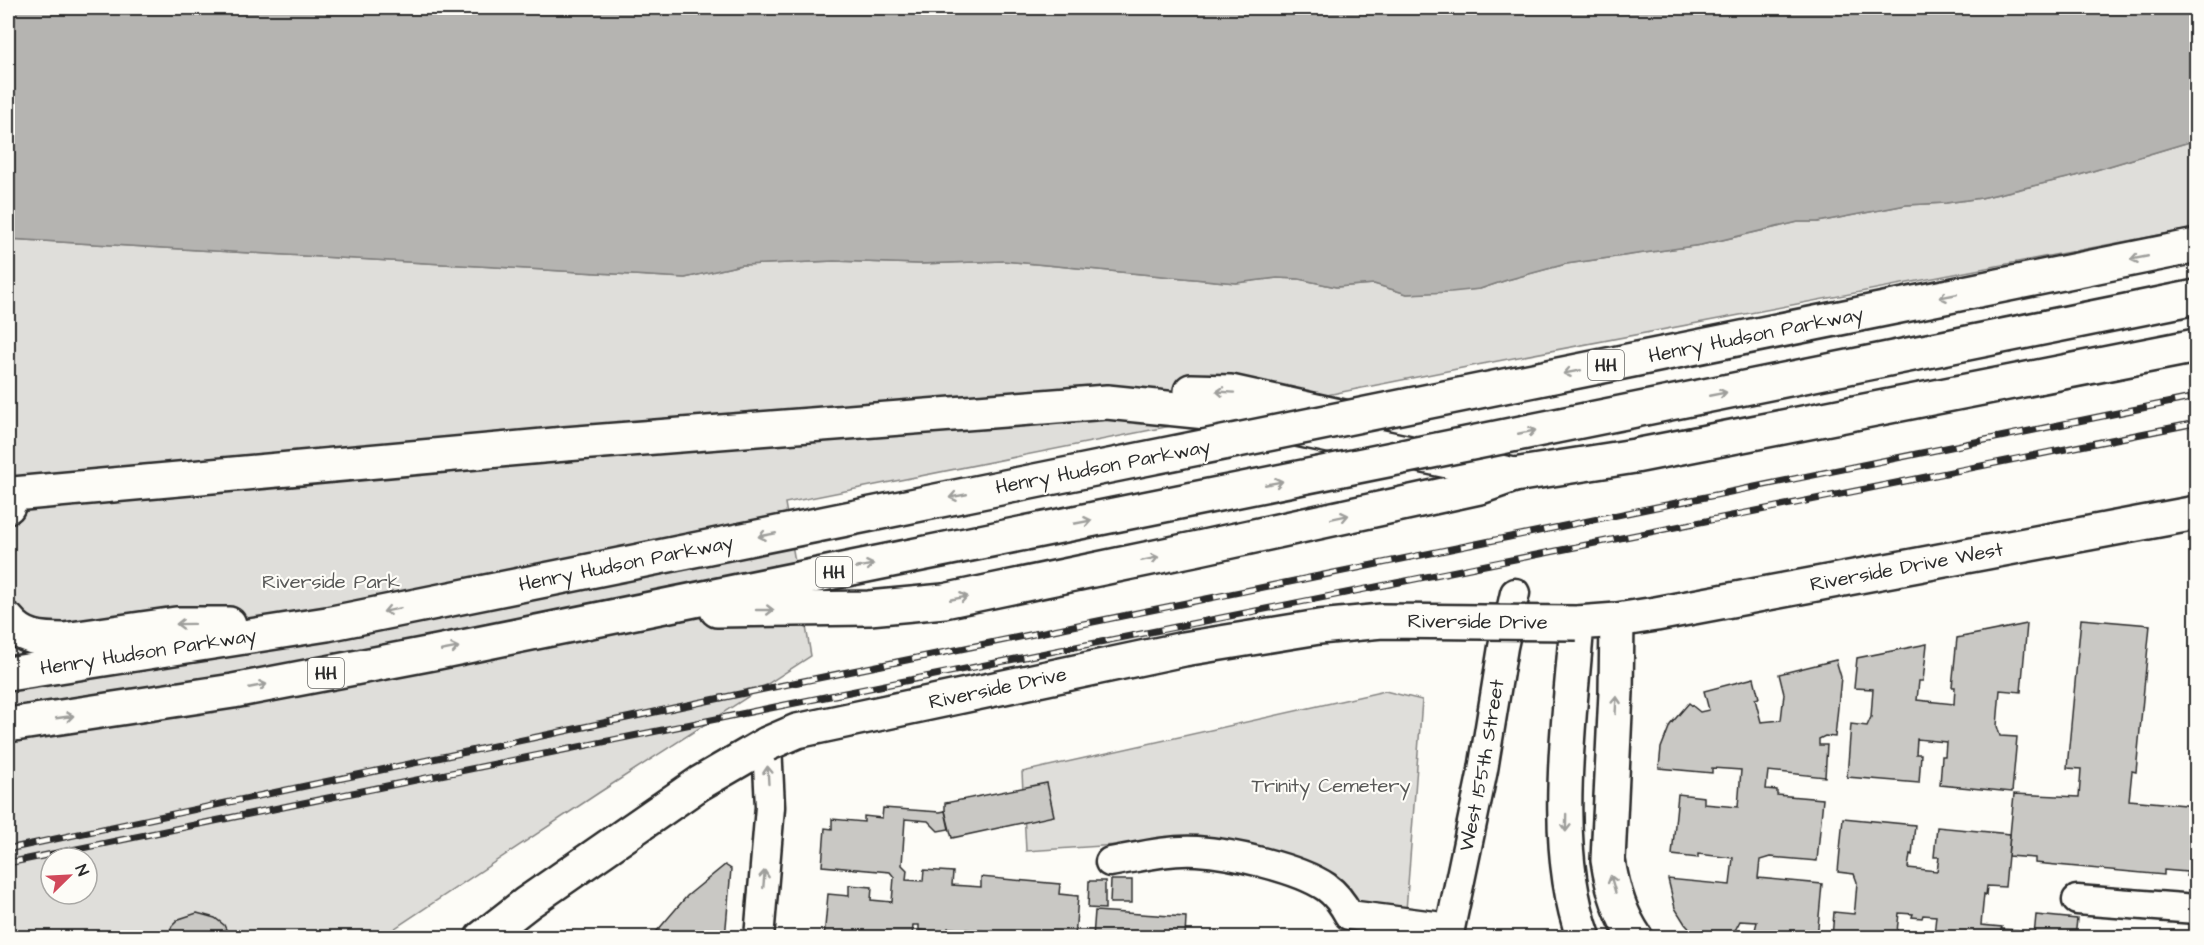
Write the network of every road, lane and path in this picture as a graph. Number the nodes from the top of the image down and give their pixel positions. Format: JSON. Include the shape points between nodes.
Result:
{"nodes":[{"id":1,"x":2196,"y":246,"type":"edge"},
{"id":2,"x":2196,"y":297,"type":"edge"},
{"id":3,"x":2196,"y":346,"type":"edge"},
{"id":4,"x":1107,"y":402,"type":"junction"},
{"id":5,"x":1580,"y":464,"type":"junction"},
{"id":6,"x":1514,"y":476,"type":"junction"},
{"id":7,"x":9,"y":498,"type":"edge"},
{"id":8,"x":2196,"y":513,"type":"edge"},
{"id":9,"x":1515,"y":593,"type":"dead end"},
{"id":10,"x":643,"y":610,"type":"junction"},
{"id":11,"x":8,"y":620,"type":"edge"},
{"id":12,"x":1617,"y":620,"type":"junction"},
{"id":13,"x":1577,"y":623,"type":"junction"},
{"id":14,"x":327,"y":624,"type":"junction"},
{"id":15,"x":8,"y":674,"type":"edge"},
{"id":16,"x":8,"y":725,"type":"edge"},
{"id":17,"x":767,"y":744,"type":"junction"},
{"id":18,"x":1110,"y":862,"type":"dead end"},
{"id":19,"x":2077,"y":900,"type":"dead end"},
{"id":20,"x":2196,"y":909,"type":"edge"},
{"id":21,"x":1346,"y":926,"type":"edge"},
{"id":22,"x":1449,"y":933,"type":"edge"},
{"id":23,"x":482,"y":938,"type":"edge"},
{"id":24,"x":759,"y":938,"type":"edge"},
{"id":25,"x":1584,"y":938,"type":"edge"},
{"id":26,"x":1635,"y":938,"type":"edge"}],
"edges":[{"from":1,"to":14,"type":"main road","name":"Henry Hudson Parkway","number":"HH","one_way":true,"bridge":true},
{"from":10,"to":2,"type":"main road","number":"HH","one_way":true,"bridge":true},
{"from":3,"to":5,"type":"main road"},
{"from":5,"to":4,"type":"main road","one_way":true,"via":[[1530,460],[1231,392],[1151,391]]},
{"from":4,"to":6,"type":"main road","via":[[1226,414]]},
{"from":4,"to":7,"type":"main road","via":[[565,444]]},
{"from":5,"to":6,"type":"main road"},
{"from":10,"to":6,"type":"main road","one_way":true,"via":[[835,610],[944,601],[1480,487]]},
{"from":8,"to":12,"type":"main road","name":"Riverside Drive West"},
{"from":9,"to":22,"type":"street","name":"West 155th Street"},
{"from":16,"to":10,"type":"main road","number":"HH","one_way":true,"via":[[233,691]]},
{"from":14,"to":11,"type":"main road","one_way":true,"via":[[176,624],[46,640],[15,630]]},
{"from":12,"to":13,"type":"main road","name":"Riverside Drive"},
{"from":26,"to":12,"type":"main road","one_way":true,"via":[[1611,882],[1608,860]]},
{"from":13,"to":17,"type":"main road","name":"Riverside Drive","bridge":true,"via":[[1382,621],[1319,627],[1184,649],[797,731]]},
{"from":13,"to":25,"type":"main road","name":"Riverside Drive","one_way":true,"via":[[1565,849]]},
{"from":14,"to":15,"type":"main road","name":"Henry Hudson Parkway","number":"HH"},
{"from":17,"to":23,"type":"main road","name":"Riverside Drive","via":[[718,772]]},
{"from":24,"to":17,"type":"street","one_way":true,"via":[[770,807]]},
{"from":18,"to":21,"type":"street","via":[[1196,851],[1303,874],[1340,899]]},
{"from":19,"to":20,"type":"street"},
{"from":21,"to":22,"type":"street"}]}
